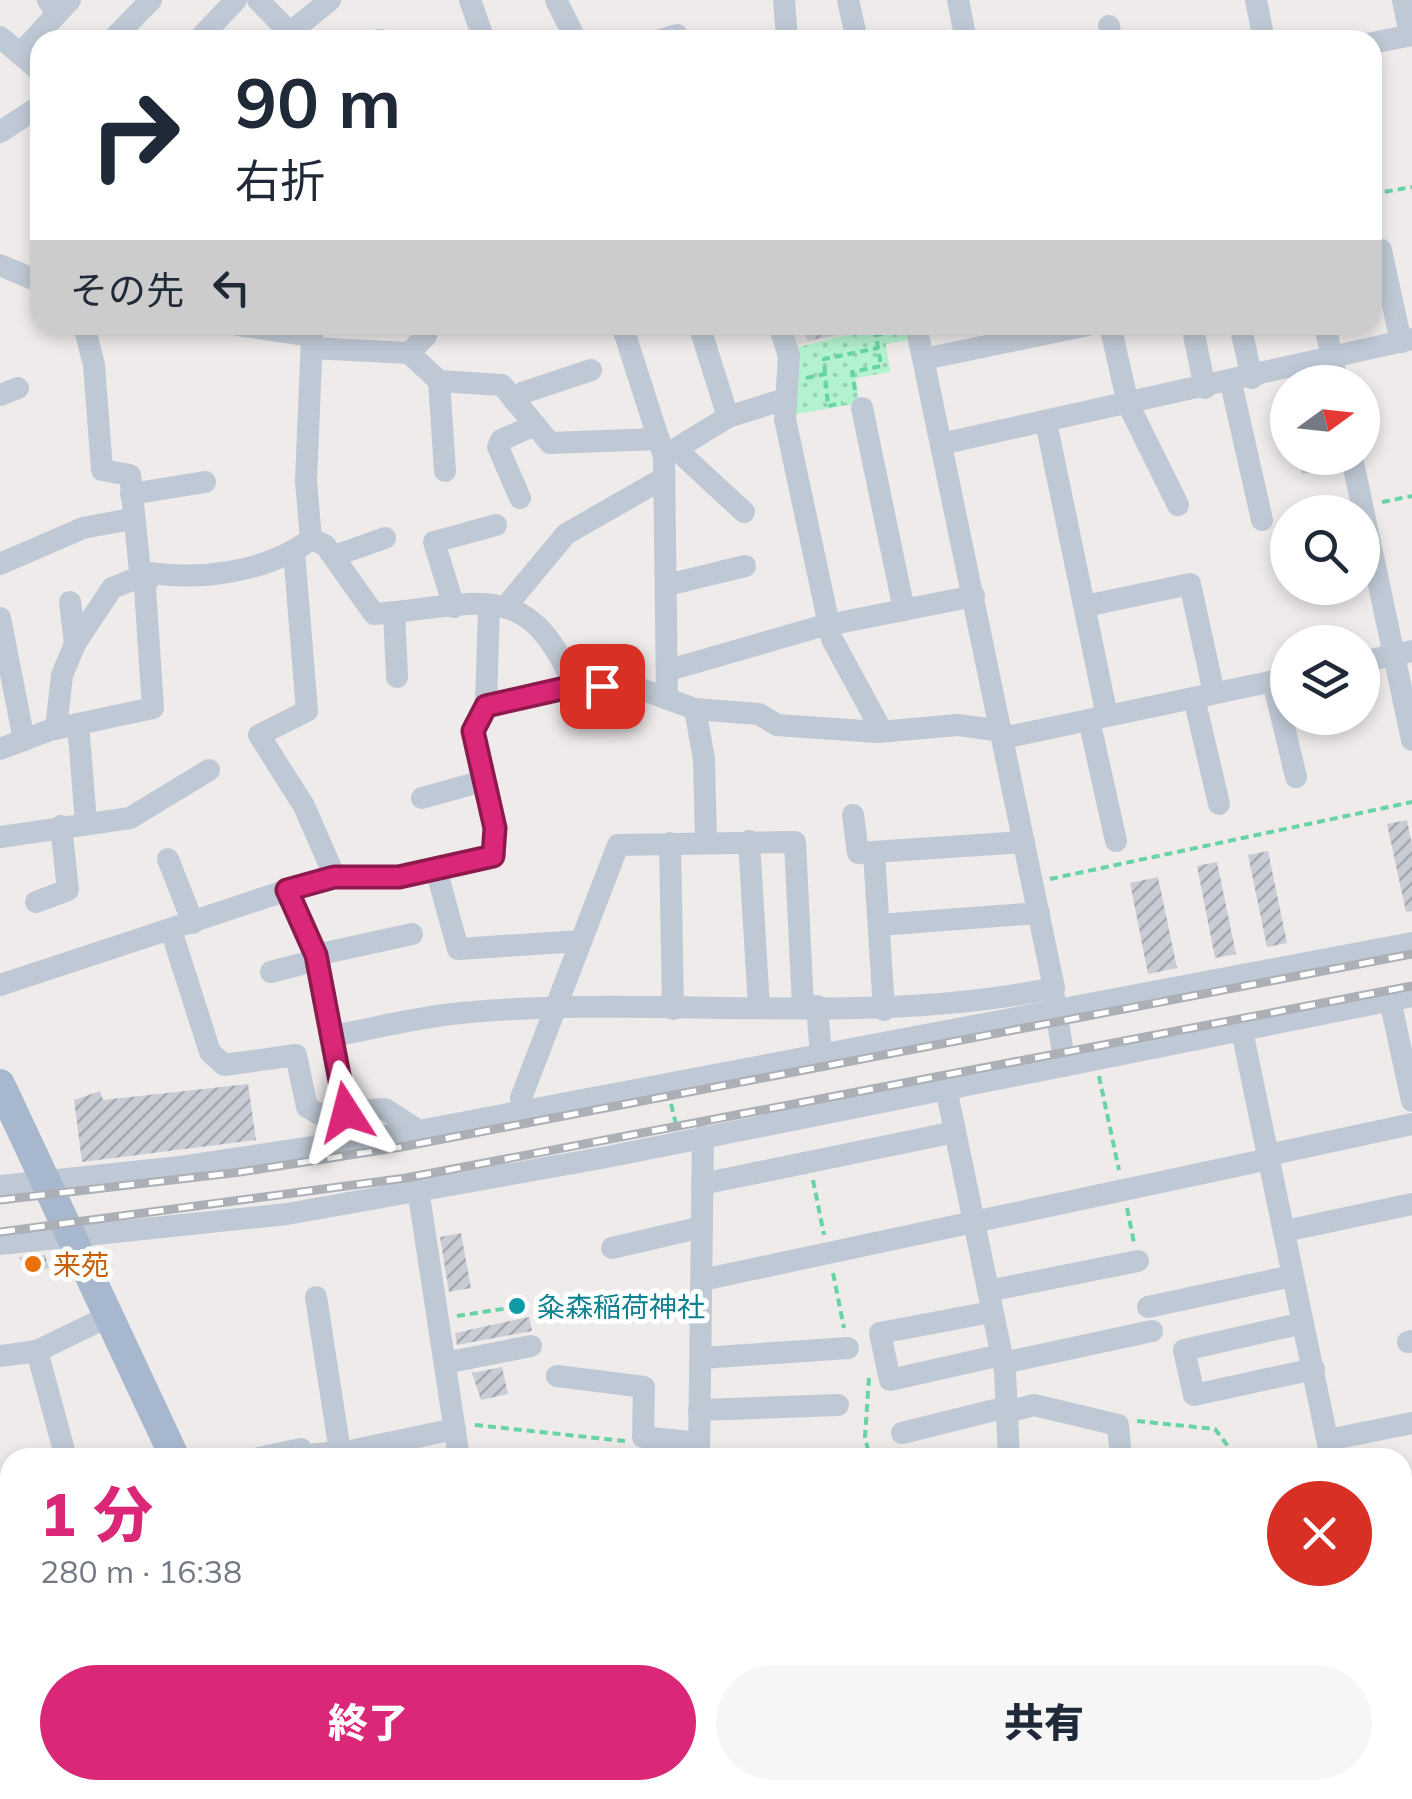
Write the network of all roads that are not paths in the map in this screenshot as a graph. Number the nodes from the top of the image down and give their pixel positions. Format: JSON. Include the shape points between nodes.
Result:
{"nodes":[{"id":1,"x":151,"y":0,"type":"edge"},
{"id":2,"x":236,"y":0,"type":"edge"},
{"id":3,"x":258,"y":0,"type":"edge"},
{"id":4,"x":330,"y":0,"type":"edge"},
{"id":5,"x":470,"y":0,"type":"edge"},
{"id":6,"x":784,"y":0,"type":"edge"},
{"id":7,"x":958,"y":0,"type":"edge"},
{"id":8,"x":1256,"y":0,"type":"edge"},
{"id":9,"x":1403,"y":0,"type":"edge"},
{"id":10,"x":565,"y":2,"type":"edge"},
{"id":11,"x":856,"y":2,"type":"edge"},
{"id":12,"x":58,"y":5,"type":"edge"},
{"id":13,"x":39,"y":30,"type":"edge"},
{"id":14,"x":122,"y":30,"type":"edge"},
{"id":15,"x":208,"y":30,"type":"edge"},
{"id":16,"x":283,"y":30,"type":"edge"},
{"id":17,"x":297,"y":30,"type":"edge"},
{"id":18,"x":480,"y":30,"type":"edge"},
{"id":19,"x":573,"y":30,"type":"edge"},
{"id":20,"x":786,"y":30,"type":"edge"},
{"id":21,"x":856,"y":30,"type":"edge"},
{"id":22,"x":964,"y":30,"type":"edge"},
{"id":23,"x":1262,"y":30,"type":"edge"},
{"id":24,"x":1411,"y":35,"type":"edge"},
{"id":25,"x":0,"y":37,"type":"edge"},
{"id":26,"x":30,"y":41,"type":"edge"},
{"id":27,"x":1382,"y":41,"type":"edge"},
{"id":28,"x":20,"y":54,"type":"junction"},
{"id":29,"x":30,"y":62,"type":"edge"},
{"id":30,"x":30,"y":112,"type":"edge"},
{"id":31,"x":0,"y":132,"type":"edge"},
{"id":32,"x":1382,"y":254,"type":"edge"},
{"id":33,"x":0,"y":265,"type":"edge"},
{"id":34,"x":30,"y":278,"type":"edge"},
{"id":35,"x":86,"y":335,"type":"edge"},
{"id":36,"x":305,"y":335,"type":"edge"},
{"id":37,"x":426,"y":335,"type":"edge"},
{"id":38,"x":625,"y":335,"type":"edge"},
{"id":39,"x":701,"y":335,"type":"edge"},
{"id":40,"x":782,"y":335,"type":"edge"},
{"id":41,"x":919,"y":335,"type":"edge"},
{"id":42,"x":1040,"y":335,"type":"edge"},
{"id":43,"x":1112,"y":335,"type":"edge"},
{"id":44,"x":1194,"y":335,"type":"edge"},
{"id":45,"x":1240,"y":335,"type":"edge"},
{"id":46,"x":1327,"y":335,"type":"edge"},
{"id":47,"x":1406,"y":340,"type":"edge"},
{"id":48,"x":312,"y":348,"type":"junction"},
{"id":49,"x":409,"y":353,"type":"junction"},
{"id":50,"x":924,"y":359,"type":"junction"},
{"id":51,"x":1333,"y":365,"type":"edge"},
{"id":52,"x":1348,"y":365,"type":"edge"},
{"id":53,"x":591,"y":370,"type":"dead end"},
{"id":54,"x":1270,"y":377,"type":"edge"},
{"id":55,"x":1242,"y":380,"type":"junction"},
{"id":56,"x":439,"y":381,"type":"junction"},
{"id":57,"x":1205,"y":388,"type":"junction"},
{"id":58,"x":786,"y":390,"type":"junction"},
{"id":59,"x":514,"y":400,"type":"junction"},
{"id":60,"x":1128,"y":404,"type":"junction"},
{"id":61,"x":862,"y":408,"type":"dead end"},
{"id":62,"x":728,"y":417,"type":"junction"},
{"id":63,"x":1046,"y":422,"type":"junction"},
{"id":64,"x":536,"y":425,"type":"junction"},
{"id":65,"x":942,"y":444,"type":"junction"},
{"id":66,"x":665,"y":456,"type":"junction"},
{"id":67,"x":446,"y":471,"type":"dead end"},
{"id":68,"x":1356,"y":475,"type":"edge"},
{"id":69,"x":205,"y":482,"type":"dead end"},
{"id":70,"x":130,"y":494,"type":"junction"},
{"id":71,"x":520,"y":498,"type":"dead end"},
{"id":72,"x":1178,"y":505,"type":"dead end"},
{"id":73,"x":744,"y":512,"type":"dead end"},
{"id":74,"x":131,"y":519,"type":"junction"},
{"id":75,"x":1262,"y":520,"type":"dead end"},
{"id":76,"x":496,"y":525,"type":"dead end"},
{"id":77,"x":385,"y":538,"type":"dead end"},
{"id":78,"x":303,"y":546,"type":"junction"},
{"id":79,"x":334,"y":556,"type":"junction"},
{"id":80,"x":0,"y":564,"type":"edge"},
{"id":81,"x":745,"y":566,"type":"dead end"},
{"id":82,"x":150,"y":573,"type":"junction"},
{"id":83,"x":666,"y":585,"type":"junction"},
{"id":84,"x":974,"y":596,"type":"junction"},
{"id":85,"x":70,"y":602,"type":"dead end"},
{"id":86,"x":498,"y":605,"type":"junction"},
{"id":87,"x":1085,"y":606,"type":"junction"},
{"id":88,"x":454,"y":607,"type":"junction"},
{"id":89,"x":904,"y":610,"type":"junction"},
{"id":90,"x":394,"y":612,"type":"junction"},
{"id":91,"x":0,"y":618,"type":"edge"},
{"id":92,"x":828,"y":624,"type":"junction"},
{"id":93,"x":75,"y":644,"type":"junction"},
{"id":94,"x":1403,"y":653,"type":"edge"},
{"id":95,"x":669,"y":670,"type":"junction"},
{"id":96,"x":396,"y":677,"type":"dead end"},
{"id":97,"x":1270,"y":682,"type":"edge"},
{"id":98,"x":574,"y":686,"type":"junction"},
{"id":99,"x":1204,"y":695,"type":"junction"},
{"id":100,"x":667,"y":699,"type":"junction"},
{"id":101,"x":486,"y":706,"type":"junction"},
{"id":102,"x":695,"y":709,"type":"junction"},
{"id":103,"x":1098,"y":718,"type":"junction"},
{"id":104,"x":67,"y":726,"type":"junction"},
{"id":105,"x":878,"y":732,"type":"junction"},
{"id":106,"x":1002,"y":734,"type":"junction"},
{"id":107,"x":1289,"y":735,"type":"edge"},
{"id":108,"x":24,"y":740,"type":"junction"},
{"id":109,"x":1412,"y":740,"type":"edge"},
{"id":110,"x":0,"y":748,"type":"edge"},
{"id":111,"x":209,"y":770,"type":"dead end"},
{"id":112,"x":1296,"y":777,"type":"dead end"},
{"id":113,"x":484,"y":781,"type":"junction"},
{"id":114,"x":422,"y":798,"type":"dead end"},
{"id":115,"x":1218,"y":804,"type":"dead end"},
{"id":116,"x":853,"y":815,"type":"dead end"},
{"id":117,"x":86,"y":822,"type":"junction"},
{"id":118,"x":62,"y":826,"type":"junction"},
{"id":119,"x":0,"y":837,"type":"edge"},
{"id":120,"x":749,"y":841,"type":"junction"},
{"id":121,"x":706,"y":842,"type":"junction"},
{"id":122,"x":1024,"y":842,"type":"junction"},
{"id":123,"x":1116,"y":842,"type":"dead end"},
{"id":124,"x":670,"y":843,"type":"junction"},
{"id":125,"x":874,"y":853,"type":"junction"},
{"id":126,"x":168,"y":858,"type":"dead end"},
{"id":127,"x":436,"y":869,"type":"junction"},
{"id":128,"x":334,"y":877,"type":"junction"},
{"id":129,"x":287,"y":890,"type":"junction"},
{"id":130,"x":36,"y":902,"type":"dead end"},
{"id":131,"x":1039,"y":913,"type":"junction"},
{"id":132,"x":182,"y":926,"type":"junction"},
{"id":133,"x":880,"y":926,"type":"junction"},
{"id":134,"x":412,"y":934,"type":"dead end"},
{"id":135,"x":581,"y":941,"type":"junction"},
{"id":136,"x":1412,"y":943,"type":"edge"},
{"id":137,"x":317,"y":958,"type":"junction"},
{"id":138,"x":271,"y":972,"type":"dead end"},
{"id":139,"x":0,"y":985,"type":"edge"},
{"id":140,"x":1401,"y":998,"type":"edge"},
{"id":141,"x":1054,"y":1000,"type":"junction"},
{"id":142,"x":810,"y":1006,"type":"junction"},
{"id":143,"x":759,"y":1008,"type":"junction"},
{"id":144,"x":673,"y":1009,"type":"junction"},
{"id":145,"x":884,"y":1010,"type":"junction"},
{"id":146,"x":554,"y":1011,"type":"junction"},
{"id":147,"x":1242,"y":1031,"type":"junction"},
{"id":148,"x":333,"y":1036,"type":"junction"},
{"id":149,"x":820,"y":1043,"type":"dead end"},
{"id":150,"x":1065,"y":1066,"type":"junction"},
{"id":151,"x":0,"y":1084,"type":"edge"},
{"id":152,"x":946,"y":1088,"type":"junction"},
{"id":153,"x":1412,"y":1101,"type":"edge"},
{"id":154,"x":346,"y":1112,"type":"junction"},
{"id":155,"x":524,"y":1112,"type":"junction"},
{"id":156,"x":1412,"y":1124,"type":"edge"},
{"id":157,"x":419,"y":1131,"type":"junction"},
{"id":158,"x":955,"y":1132,"type":"junction"},
{"id":159,"x":703,"y":1136,"type":"junction"},
{"id":160,"x":353,"y":1141,"type":"junction"},
{"id":161,"x":1269,"y":1157,"type":"junction"},
{"id":162,"x":44,"y":1181,"type":"junction"},
{"id":163,"x":702,"y":1184,"type":"junction"},
{"id":164,"x":0,"y":1186,"type":"edge"},
{"id":165,"x":418,"y":1189,"type":"junction"},
{"id":166,"x":1412,"y":1204,"type":"edge"},
{"id":167,"x":974,"y":1224,"type":"junction"},
{"id":168,"x":702,"y":1227,"type":"junction"},
{"id":169,"x":1285,"y":1231,"type":"junction"},
{"id":170,"x":71,"y":1236,"type":"junction"},
{"id":171,"x":0,"y":1244,"type":"edge"},
{"id":172,"x":612,"y":1248,"type":"dead end"},
{"id":173,"x":1138,"y":1260,"type":"dead end"},
{"id":174,"x":1292,"y":1276,"type":"junction"},
{"id":175,"x":702,"y":1280,"type":"junction"},
{"id":176,"x":316,"y":1297,"type":"dead end"},
{"id":177,"x":990,"y":1301,"type":"junction"},
{"id":178,"x":1148,"y":1307,"type":"dead end"},
{"id":179,"x":107,"y":1317,"type":"junction"},
{"id":180,"x":1304,"y":1324,"type":"junction"},
{"id":181,"x":1152,"y":1331,"type":"dead end"},
{"id":182,"x":532,"y":1346,"type":"dead end"},
{"id":183,"x":848,"y":1348,"type":"road end"},
{"id":184,"x":37,"y":1350,"type":"junction"},
{"id":185,"x":0,"y":1356,"type":"edge"},
{"id":186,"x":701,"y":1358,"type":"junction"},
{"id":187,"x":1002,"y":1359,"type":"junction"},
{"id":188,"x":444,"y":1363,"type":"junction"},
{"id":189,"x":1314,"y":1370,"type":"junction"},
{"id":190,"x":558,"y":1376,"type":"dead end"},
{"id":191,"x":838,"y":1405,"type":"dead end"},
{"id":192,"x":699,"y":1410,"type":"junction"},
{"id":193,"x":1007,"y":1410,"type":"junction"},
{"id":194,"x":1412,"y":1423,"type":"edge"},
{"id":195,"x":454,"y":1428,"type":"junction"},
{"id":196,"x":902,"y":1433,"type":"dead end"},
{"id":197,"x":63,"y":1448,"type":"edge"},
{"id":198,"x":170,"y":1448,"type":"edge"},
{"id":199,"x":346,"y":1448,"type":"edge"},
{"id":200,"x":372,"y":1448,"type":"edge"},
{"id":201,"x":458,"y":1448,"type":"edge"},
{"id":202,"x":690,"y":1448,"type":"edge"},
{"id":203,"x":699,"y":1448,"type":"edge"},
{"id":204,"x":1009,"y":1448,"type":"edge"},
{"id":205,"x":1120,"y":1448,"type":"edge"},
{"id":206,"x":1330,"y":1448,"type":"edge"},
{"id":207,"x":1333,"y":1448,"type":"edge"}],
"edges":[{"from":1,"to":14,"type":"street"},
{"from":2,"to":15,"type":"street"},
{"from":3,"to":16,"type":"street"},
{"from":4,"to":17,"type":"street"},
{"from":5,"to":18,"type":"street"},
{"from":6,"to":20,"type":"street"},
{"from":7,"to":22,"type":"street"},
{"from":8,"to":23,"type":"street"},
{"from":9,"to":24,"type":"street"},
{"from":10,"to":19,"type":"street"},
{"from":11,"to":21,"type":"street"},
{"from":12,"to":13,"type":"street"},
{"from":24,"to":27,"type":"street"},
{"from":25,"to":28,"type":"street"},
{"from":26,"to":28,"type":"street"},
{"from":28,"to":29,"type":"street"},
{"from":30,"to":31,"type":"street"},
{"from":32,"to":47,"type":"street"},
{"from":33,"to":34,"type":"street"},
{"from":35,"to":70,"type":"street","via":[[102,470],[130,475]]},
{"from":36,"to":48,"type":"street","via":[[312,336]]},
{"from":37,"to":49,"type":"street"},
{"from":38,"to":66,"type":"street"},
{"from":39,"to":62,"type":"street"},
{"from":40,"to":58,"type":"street","via":[[789,356]]},
{"from":41,"to":50,"type":"street"},
{"from":42,"to":50,"type":"street"},
{"from":43,"to":60,"type":"street"},
{"from":44,"to":57,"type":"street"},
{"from":45,"to":55,"type":"street"},
{"from":46,"to":51,"type":"street"},
{"from":47,"to":52,"type":"street"},
{"from":48,"to":49,"type":"street"},
{"from":48,"to":78,"type":"street"},
{"from":49,"to":56,"type":"street"},
{"from":50,"to":65,"type":"street"},
{"from":53,"to":59,"type":"street"},
{"from":54,"to":55,"type":"street"},
{"from":55,"to":57,"type":"street"},
{"from":55,"to":75,"type":"street"},
{"from":56,"to":59,"type":"street","via":[[502,384]]},
{"from":56,"to":67,"type":"street"},
{"from":57,"to":60,"type":"street"},
{"from":58,"to":62,"type":"street"},
{"from":58,"to":92,"type":"street"},
{"from":59,"to":64,"type":"street"},
{"from":60,"to":63,"type":"street"},
{"from":60,"to":72,"type":"street"},
{"from":61,"to":89,"type":"street"},
{"from":62,"to":66,"type":"street"},
{"from":63,"to":65,"type":"street"},
{"from":63,"to":87,"type":"street"},
{"from":64,"to":66,"type":"street","via":[[550,442]]},
{"from":64,"to":71,"type":"street","via":[[498,447]]},
{"from":65,"to":84,"type":"street"},
{"from":66,"to":73,"type":"street"},
{"from":66,"to":83,"type":"street"},
{"from":66,"to":86,"type":"street","via":[[566,534]]},
{"from":68,"to":94,"type":"street"},
{"from":69,"to":70,"type":"street"},
{"from":70,"to":74,"type":"street"},
{"from":74,"to":80,"type":"street","via":[[83,528]]},
{"from":74,"to":82,"type":"street","via":[[136,567]]},
{"from":76,"to":88,"type":"street","via":[[434,542]]},
{"from":77,"to":79,"type":"street"},
{"from":78,"to":79,"type":"street","via":[[326,544]]},
{"from":78,"to":82,"type":"street","via":[[216,574]]},
{"from":78,"to":128,"type":"street","via":[[306,711],[259,736],[304,806]]},
{"from":79,"to":90,"type":"street","via":[[374,614]]},
{"from":81,"to":83,"type":"street"},
{"from":82,"to":93,"type":"street","via":[[112,588]]},
{"from":82,"to":104,"type":"street","via":[[145,588],[153,708]]},
{"from":83,"to":95,"type":"street"},
{"from":84,"to":89,"type":"street"},
{"from":84,"to":106,"type":"street"},
{"from":85,"to":93,"type":"street"},
{"from":86,"to":88,"type":"street"},
{"from":86,"to":98,"type":"street","via":[[550,634]]},
{"from":86,"to":101,"type":"street"},
{"from":87,"to":99,"type":"street","via":[[1190,584]]},
{"from":87,"to":103,"type":"street"},
{"from":88,"to":90,"type":"street"},
{"from":89,"to":92,"type":"street"},
{"from":90,"to":96,"type":"street"},
{"from":91,"to":108,"type":"street"},
{"from":92,"to":95,"type":"street"},
{"from":92,"to":105,"type":"street"},
{"from":93,"to":104,"type":"street","via":[[62,676]]},
{"from":94,"to":109,"type":"street"},
{"from":95,"to":100,"type":"street"},
{"from":97,"to":99,"type":"street"},
{"from":98,"to":100,"type":"street","via":[[630,685]]},
{"from":98,"to":101,"type":"street"},
{"from":99,"to":103,"type":"street"},
{"from":99,"to":115,"type":"street"},
{"from":100,"to":102,"type":"street"},
{"from":101,"to":113,"type":"street","via":[[473,731]]},
{"from":102,"to":105,"type":"street","via":[[759,714],[777,725]]},
{"from":102,"to":121,"type":"street"},
{"from":103,"to":106,"type":"street"},
{"from":103,"to":123,"type":"street"},
{"from":104,"to":108,"type":"street"},
{"from":104,"to":117,"type":"street"},
{"from":105,"to":106,"type":"street","via":[[958,725]]},
{"from":106,"to":122,"type":"street"},
{"from":107,"to":112,"type":"street"},
{"from":108,"to":110,"type":"street"},
{"from":111,"to":117,"type":"street","via":[[130,818]]},
{"from":113,"to":114,"type":"street"},
{"from":113,"to":127,"type":"street","via":[[495,828],[493,856]]},
{"from":116,"to":125,"type":"street","via":[[854,850]]},
{"from":117,"to":118,"type":"street"},
{"from":118,"to":119,"type":"street"},
{"from":118,"to":130,"type":"street","via":[[68,890]]},
{"from":120,"to":121,"type":"street"},
{"from":120,"to":142,"type":"street","via":[[795,842]]},
{"from":120,"to":143,"type":"street"},
{"from":121,"to":124,"type":"street"},
{"from":122,"to":125,"type":"street"},
{"from":122,"to":131,"type":"street"},
{"from":124,"to":135,"type":"street","via":[[618,845]]},
{"from":124,"to":144,"type":"street"},
{"from":125,"to":133,"type":"street"},
{"from":126,"to":132,"type":"street"},
{"from":127,"to":128,"type":"street","via":[[399,877]]},
{"from":127,"to":135,"type":"street","via":[[458,949]]},
{"from":128,"to":129,"type":"street"},
{"from":129,"to":132,"type":"street"},
{"from":129,"to":137,"type":"street"},
{"from":131,"to":133,"type":"street"},
{"from":131,"to":141,"type":"street"},
{"from":132,"to":139,"type":"street"},
{"from":132,"to":154,"type":"street","via":[[210,1052],[224,1066],[296,1055],[307,1108]]},
{"from":133,"to":145,"type":"street"},
{"from":134,"to":137,"type":"street"},
{"from":135,"to":146,"type":"street"},
{"from":136,"to":141,"type":"street"},
{"from":137,"to":138,"type":"street"},
{"from":137,"to":148,"type":"street"},
{"from":140,"to":147,"type":"street"},
{"from":140,"to":153,"type":"street"},
{"from":141,"to":145,"type":"street"},
{"from":141,"to":150,"type":"street"},
{"from":141,"to":155,"type":"street"},
{"from":142,"to":143,"type":"street"},
{"from":142,"to":145,"type":"street"},
{"from":142,"to":149,"type":"street"},
{"from":143,"to":144,"type":"street"},
{"from":144,"to":146,"type":"street"},
{"from":146,"to":148,"type":"street","via":[[460,1013]]},
{"from":146,"to":155,"type":"street","via":[[521,1098]]},
{"from":147,"to":150,"type":"street"},
{"from":147,"to":161,"type":"street"},
{"from":148,"to":154,"type":"street"},
{"from":150,"to":152,"type":"street"},
{"from":151,"to":162,"type":"main road"},
{"from":152,"to":158,"type":"street"},
{"from":152,"to":159,"type":"street"},
{"from":154,"to":157,"type":"street","via":[[384,1109]]},
{"from":154,"to":160,"type":"street"},
{"from":155,"to":157,"type":"street"},
{"from":156,"to":161,"type":"street"},
{"from":157,"to":160,"type":"street"},
{"from":158,"to":163,"type":"street"},
{"from":158,"to":167,"type":"street"},
{"from":159,"to":163,"type":"street"},
{"from":159,"to":165,"type":"street"},
{"from":160,"to":162,"type":"street"},
{"from":161,"to":167,"type":"street"},
{"from":161,"to":169,"type":"street"},
{"from":162,"to":164,"type":"street"},
{"from":162,"to":170,"type":"main road"},
{"from":163,"to":168,"type":"street"},
{"from":165,"to":170,"type":"street","via":[[287,1214]]},
{"from":165,"to":188,"type":"street"},
{"from":166,"to":169,"type":"street"},
{"from":167,"to":175,"type":"street"},
{"from":167,"to":177,"type":"street"},
{"from":168,"to":172,"type":"street"},
{"from":168,"to":175,"type":"street"},
{"from":169,"to":174,"type":"street"},
{"from":170,"to":171,"type":"street"},
{"from":170,"to":179,"type":"main road"},
{"from":173,"to":177,"type":"street"},
{"from":174,"to":178,"type":"street"},
{"from":174,"to":180,"type":"street"},
{"from":175,"to":186,"type":"street"},
{"from":176,"to":199,"type":"street"},
{"from":177,"to":187,"type":"street"},
{"from":177,"to":187,"type":"street","via":[[880,1333],[890,1380]]},
{"from":179,"to":184,"type":"street"},
{"from":179,"to":198,"type":"main road"},
{"from":180,"to":189,"type":"street"},
{"from":180,"to":189,"type":"street","via":[[1184,1350],[1194,1396]]},
{"from":181,"to":187,"type":"street"},
{"from":182,"to":188,"type":"street"},
{"from":183,"to":186,"type":"street"},
{"from":184,"to":185,"type":"street"},
{"from":184,"to":197,"type":"street"},
{"from":186,"to":192,"type":"street"},
{"from":187,"to":193,"type":"street"},
{"from":188,"to":195,"type":"street"},
{"from":189,"to":206,"type":"street"},
{"from":190,"to":202,"type":"street","via":[[644,1387],[643,1437]]},
{"from":191,"to":192,"type":"street"},
{"from":192,"to":203,"type":"street"},
{"from":193,"to":196,"type":"street"},
{"from":193,"to":204,"type":"street"},
{"from":193,"to":205,"type":"street","via":[[1034,1405],[1118,1424]]},
{"from":194,"to":207,"type":"street"},
{"from":195,"to":200,"type":"street"},
{"from":195,"to":201,"type":"street"}]}
